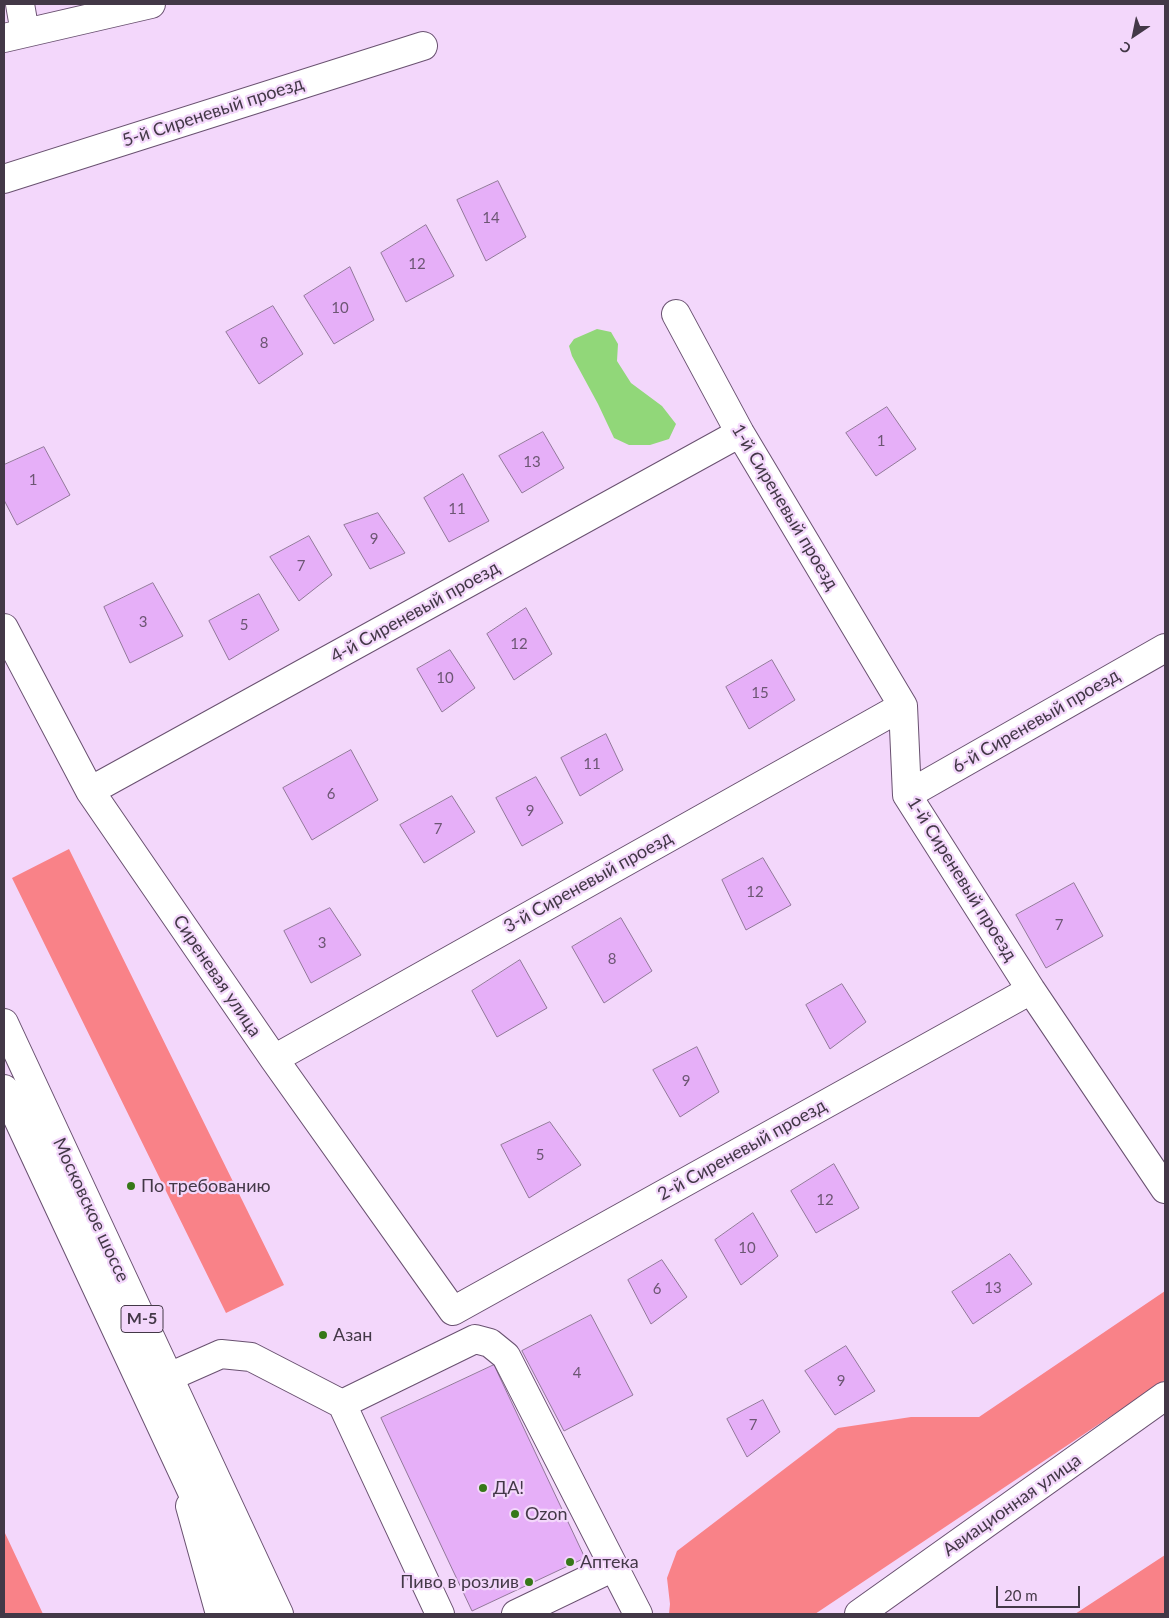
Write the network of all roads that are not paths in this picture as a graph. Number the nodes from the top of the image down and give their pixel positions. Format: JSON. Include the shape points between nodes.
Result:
{"nodes":[{"id":1,"x":20,"y":4,"type":"edge"},
{"id":2,"x":151,"y":4,"type":"edge"},
{"id":3,"x":15,"y":35,"type":"edge"},
{"id":4,"x":423,"y":46,"type":"dead end"},
{"id":5,"x":4,"y":179,"type":"edge"},
{"id":6,"x":676,"y":314,"type":"dead end"},
{"id":7,"x":740,"y":433,"type":"junction"},
{"id":8,"x":4,"y":628,"type":"edge"},
{"id":9,"x":1165,"y":648,"type":"edge"},
{"id":10,"x":903,"y":706,"type":"junction"},
{"id":11,"x":90,"y":791,"type":"junction"},
{"id":12,"x":907,"y":795,"type":"junction"},
{"id":13,"x":1031,"y":990,"type":"junction"},
{"id":14,"x":4,"y":1024,"type":"edge"},
{"id":15,"x":274,"y":1059,"type":"junction"},
{"id":16,"x":4,"y":1089,"type":"edge"},
{"id":17,"x":1165,"y":1189,"type":"edge"},
{"id":18,"x":453,"y":1311,"type":"joint"},
{"id":19,"x":169,"y":1377,"type":"junction"},
{"id":20,"x":1165,"y":1396,"type":"edge"},
{"id":21,"x":342,"y":1404,"type":"junction"},
{"id":22,"x":177,"y":1459,"type":"junction"},
{"id":23,"x":614,"y":1567,"type":"junction"},
{"id":24,"x":220,"y":1614,"type":"edge"},
{"id":25,"x":250,"y":1614,"type":"edge"},
{"id":26,"x":279,"y":1614,"type":"edge"},
{"id":27,"x":440,"y":1614,"type":"edge"},
{"id":28,"x":516,"y":1614,"type":"edge"},
{"id":29,"x":638,"y":1614,"type":"edge"},
{"id":30,"x":859,"y":1614,"type":"edge"}],
"edges":[{"from":1,"to":3,"type":"main road"},
{"from":2,"to":3,"type":"main road"},
{"from":4,"to":5,"type":"main road","name":"5-й Сиреневый проезд"},
{"from":6,"to":7,"type":"main road","name":"1-й Сиреневый проезд"},
{"from":7,"to":10,"type":"main road","name":"1-й Сиреневый проезд"},
{"from":7,"to":11,"type":"main road","name":"4-й Сиреневый проезд"},
{"from":8,"to":11,"type":"main road","name":"Сиреневая улица"},
{"from":9,"to":12,"type":"main road","name":"6-й Сиреневый проезд"},
{"from":10,"to":12,"type":"main road","name":"1-й Сиреневый проезд"},
{"from":10,"to":15,"type":"main road","name":"3-й Сиреневый проезд"},
{"from":11,"to":15,"type":"main road","name":"Сиреневая улица"},
{"from":12,"to":13,"type":"main road","name":"1-й Сиреневый проезд"},
{"from":13,"to":17,"type":"main road","name":"1-й Сиреневый проезд"},
{"from":13,"to":18,"type":"main road","name":"2-й Сиреневый проезд"},
{"from":14,"to":19,"type":"main road","name":"Московское шоссе","number":"М-5"},
{"from":15,"to":18,"type":"main road","name":"Сиреневая улица"},
{"from":16,"to":22,"type":"main road","name":"Московское шоссе","number":"М-5"},
{"from":19,"to":21,"type":"main road","via":[[221,1354],[251,1357]]},
{"from":19,"to":26,"type":"main road","name":"Московское шоссе","number":"М-5"},
{"from":20,"to":30,"type":"main road","name":"Авиационная улица"},
{"from":21,"to":23,"type":"main road","via":[[474,1339],[490,1343],[506,1356]]},
{"from":21,"to":27,"type":"main road"},
{"from":22,"to":24,"type":"main road"},
{"from":22,"to":25,"type":"main road","name":"Московское шоссе","number":"М-5"},
{"from":23,"to":28,"type":"main road"},
{"from":23,"to":29,"type":"main road"}]}
